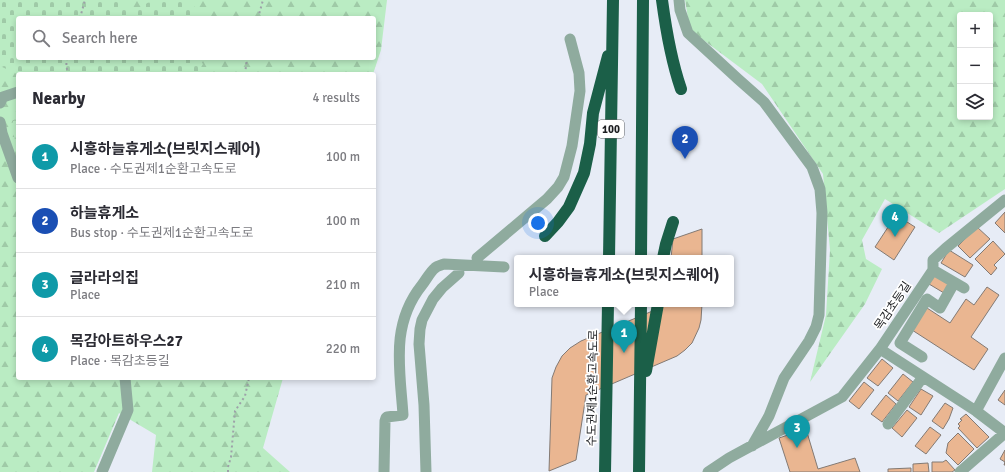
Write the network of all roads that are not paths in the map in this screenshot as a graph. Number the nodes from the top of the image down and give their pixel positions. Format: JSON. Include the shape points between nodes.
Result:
{"nodes":[{"id":1,"x":613,"y":0,"type":"edge"},
{"id":2,"x":643,"y":0,"type":"edge"},
{"id":3,"x":662,"y":0,"type":"edge"},
{"id":4,"x":679,"y":0,"type":"edge"},
{"id":5,"x":613,"y":36,"type":"junction"},
{"id":6,"x":570,"y":39,"type":"dead end"},
{"id":7,"x":681,"y":89,"type":"dead end"},
{"id":8,"x":16,"y":93,"type":"edge"},
{"id":9,"x":0,"y":103,"type":"edge"},
{"id":10,"x":0,"y":122,"type":"edge"},
{"id":11,"x":16,"y":172,"type":"edge"},
{"id":12,"x":1005,"y":200,"type":"edge"},
{"id":13,"x":673,"y":222,"type":"dead end"},
{"id":14,"x":545,"y":236,"type":"dead end"},
{"id":15,"x":609,"y":255,"type":"edge"},
{"id":16,"x":641,"y":255,"type":"edge"},
{"id":17,"x":664,"y":255,"type":"edge"},
{"id":18,"x":477,"y":258,"type":"dead end"},
{"id":19,"x":504,"y":266,"type":"dead end"},
{"id":20,"x":933,"y":270,"type":"junction"},
{"id":21,"x":459,"y":273,"type":"dead end"},
{"id":22,"x":608,"y":307,"type":"edge"},
{"id":23,"x":641,"y":307,"type":"edge"},
{"id":24,"x":657,"y":307,"type":"edge"},
{"id":25,"x":880,"y":349,"type":"junction"},
{"id":26,"x":922,"y":357,"type":"dead end"},
{"id":27,"x":1005,"y":358,"type":"edge"},
{"id":28,"x":923,"y":377,"type":"junction"},
{"id":29,"x":126,"y":380,"type":"edge"},
{"id":30,"x":640,"y":406,"type":"junction"},
{"id":31,"x":976,"y":411,"type":"junction"},
{"id":32,"x":888,"y":424,"type":"dead end"},
{"id":33,"x":1005,"y":433,"type":"edge"},
{"id":34,"x":752,"y":446,"type":"junction"},
{"id":35,"x":102,"y":472,"type":"edge"},
{"id":36,"x":384,"y":472,"type":"edge"},
{"id":37,"x":426,"y":472,"type":"edge"},
{"id":38,"x":605,"y":472,"type":"edge"},
{"id":39,"x":639,"y":472,"type":"edge"},
{"id":40,"x":708,"y":472,"type":"edge"},
{"id":41,"x":960,"y":472,"type":"edge"}],
"edges":[{"from":1,"to":5,"type":"highway","number":"100"},
{"from":2,"to":16,"type":"highway","number":"100"},
{"from":3,"to":7,"type":"highway","via":[[666,31]]},
{"from":4,"to":34,"type":"street","via":[[688,33],[764,102],[812,167],[820,189],[822,213],[819,315],[816,327],[784,378],[769,416]]},
{"from":5,"to":14,"type":"highway","via":[[593,113],[584,173],[569,207]]},
{"from":5,"to":15,"type":"highway","number":"100"},
{"from":6,"to":18,"type":"street","via":[[579,73],[580,91],[572,146],[564,177],[547,199]]},
{"from":8,"to":9,"type":"street","via":[[3,97]]},
{"from":10,"to":11,"type":"street"},
{"from":12,"to":20,"type":"street","name":"목감초등길","via":[[946,248],[934,260]]},
{"from":13,"to":17,"type":"highway"},
{"from":19,"to":36,"type":"street","via":[[444,264],[435,268],[415,294],[401,330],[399,352],[403,416],[386,418]]},
{"from":20,"to":25,"type":"street","name":"목감초등길"},
{"from":20,"to":26,"type":"street","via":[[959,286],[940,308],[927,299],[900,343]]},
{"from":21,"to":37,"type":"street","via":[[433,299],[420,329]]},
{"from":22,"to":38,"type":"highway","name":"수도권제1순환고속도로"},
{"from":23,"to":30,"type":"highway"},
{"from":24,"to":30,"type":"highway"},
{"from":25,"to":28,"type":"street","name":"목감초등길"},
{"from":25,"to":34,"type":"street","via":[[842,397]]},
{"from":27,"to":31,"type":"street"},
{"from":28,"to":31,"type":"street","name":"목감초등길"},
{"from":28,"to":32,"type":"street"},
{"from":29,"to":35,"type":"street","via":[[128,410]]},
{"from":30,"to":39,"type":"highway"},
{"from":31,"to":33,"type":"street","name":"목감초등길"},
{"from":33,"to":41,"type":"street"},
{"from":34,"to":40,"type":"street"}]}
